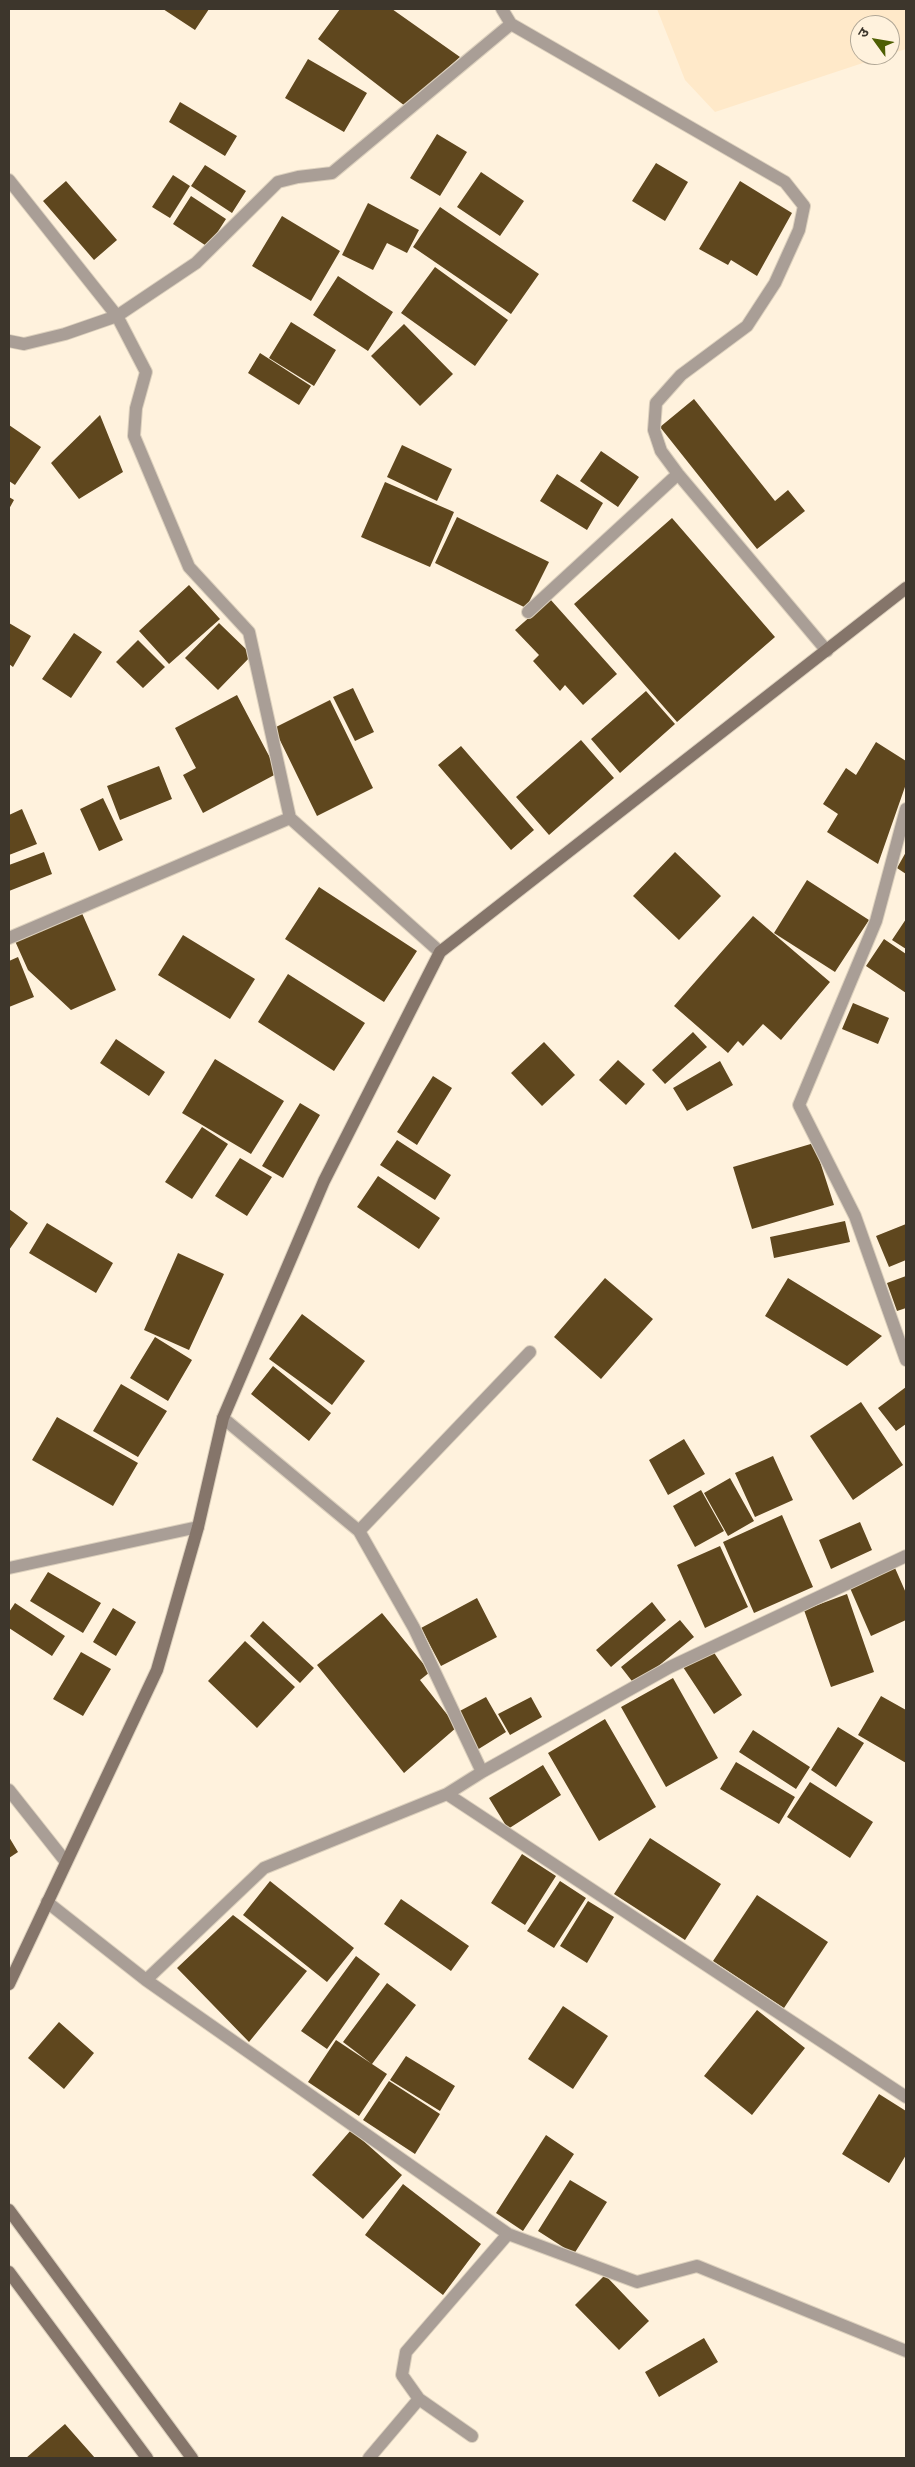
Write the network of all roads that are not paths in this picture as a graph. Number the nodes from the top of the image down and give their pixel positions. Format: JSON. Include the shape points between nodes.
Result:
{"nodes":[{"id":1,"x":502,"y":9,"type":"edge"},
{"id":2,"x":511,"y":24,"type":"junction"},
{"id":3,"x":9,"y":180,"type":"edge"},
{"id":4,"x":117,"y":316,"type":"junction"},
{"id":5,"x":9,"y":341,"type":"edge"},
{"id":6,"x":678,"y":474,"type":"junction"},
{"id":7,"x":906,"y":588,"type":"edge"},
{"id":8,"x":528,"y":612,"type":"dead end"},
{"id":9,"x":827,"y":651,"type":"junction"},
{"id":10,"x":906,"y":809,"type":"edge"},
{"id":11,"x":290,"y":818,"type":"junction"},
{"id":12,"x":9,"y":938,"type":"edge"},
{"id":13,"x":440,"y":952,"type":"junction"},
{"id":14,"x":530,"y":1352,"type":"dead end"},
{"id":15,"x":906,"y":1360,"type":"edge"},
{"id":16,"x":223,"y":1418,"type":"junction"},
{"id":17,"x":198,"y":1527,"type":"junction"},
{"id":18,"x":359,"y":1531,"type":"junction"},
{"id":19,"x":906,"y":1556,"type":"edge"},
{"id":20,"x":9,"y":1568,"type":"edge"},
{"id":21,"x":482,"y":1772,"type":"junction"},
{"id":22,"x":9,"y":1790,"type":"edge"},
{"id":23,"x":447,"y":1794,"type":"junction"},
{"id":24,"x":66,"y":1862,"type":"junction"},
{"id":25,"x":47,"y":1902,"type":"junction"},
{"id":26,"x":146,"y":1980,"type":"junction"},
{"id":27,"x":9,"y":1984,"type":"edge"},
{"id":28,"x":906,"y":2097,"type":"edge"},
{"id":29,"x":9,"y":2210,"type":"edge"},
{"id":30,"x":508,"y":2234,"type":"junction"},
{"id":31,"x":9,"y":2272,"type":"edge"},
{"id":32,"x":906,"y":2351,"type":"edge"},
{"id":33,"x":419,"y":2399,"type":"junction"},
{"id":34,"x":472,"y":2436,"type":"dead end"},
{"id":35,"x":146,"y":2458,"type":"edge"},
{"id":36,"x":192,"y":2458,"type":"edge"},
{"id":37,"x":369,"y":2458,"type":"edge"}],
"edges":[{"from":1,"to":2,"type":"street"},
{"from":2,"to":4,"type":"street","via":[[332,173],[278,182],[196,263]]},
{"from":2,"to":6,"type":"street","via":[[785,182],[804,206],[799,230],[775,283],[747,326],[681,375],[656,403],[654,430],[661,451]]},
{"from":3,"to":4,"type":"street"},
{"from":4,"to":5,"type":"street","via":[[24,344]]},
{"from":4,"to":11,"type":"street","via":[[146,372],[136,408],[134,436],[189,567],[249,632]]},
{"from":6,"to":8,"type":"street"},
{"from":6,"to":9,"type":"street"},
{"from":7,"to":9,"type":"main road"},
{"from":9,"to":13,"type":"main road"},
{"from":10,"to":15,"type":"street","via":[[876,921],[799,1105],[855,1216]]},
{"from":11,"to":12,"type":"street"},
{"from":11,"to":13,"type":"street"},
{"from":13,"to":16,"type":"main road","via":[[324,1180]]},
{"from":14,"to":18,"type":"street"},
{"from":16,"to":17,"type":"main road"},
{"from":16,"to":18,"type":"street"},
{"from":17,"to":20,"type":"street"},
{"from":17,"to":24,"type":"main road","via":[[157,1670]]},
{"from":18,"to":21,"type":"street","via":[[414,1628]]},
{"from":19,"to":21,"type":"street","via":[[670,1667]]},
{"from":21,"to":23,"type":"street"},
{"from":22,"to":24,"type":"street"},
{"from":23,"to":26,"type":"street","via":[[264,1868]]},
{"from":23,"to":28,"type":"street"},
{"from":24,"to":25,"type":"main road"},
{"from":25,"to":26,"type":"street"},
{"from":25,"to":27,"type":"main road"},
{"from":26,"to":30,"type":"street"},
{"from":29,"to":36,"type":"main road"},
{"from":30,"to":32,"type":"street","via":[[637,2282],[696,2266]]},
{"from":30,"to":33,"type":"street","via":[[406,2352],[402,2375]]},
{"from":31,"to":35,"type":"main road"},
{"from":33,"to":34,"type":"street"},
{"from":33,"to":37,"type":"street"}]}
